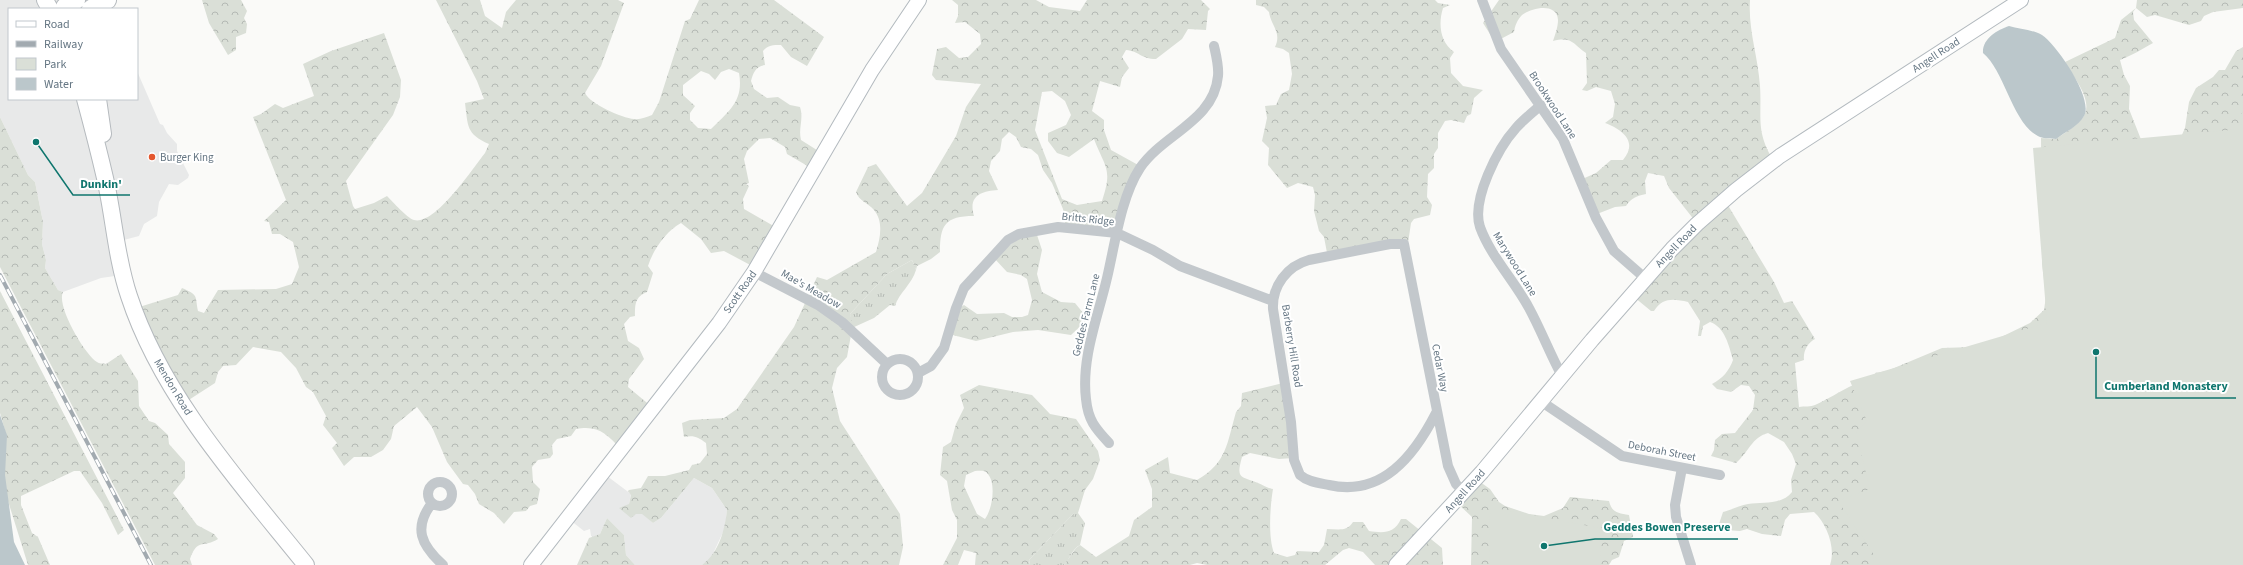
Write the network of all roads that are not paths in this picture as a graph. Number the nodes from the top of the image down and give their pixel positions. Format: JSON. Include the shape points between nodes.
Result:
{"nodes":[{"id":1,"x":45,"y":0,"type":"edge"},
{"id":2,"x":107,"y":0,"type":"edge"},
{"id":3,"x":113,"y":0,"type":"edge"},
{"id":4,"x":919,"y":0,"type":"edge"},
{"id":5,"x":1482,"y":0,"type":"edge"},
{"id":6,"x":2021,"y":0,"type":"edge"},
{"id":7,"x":64,"y":6,"type":"edge"},
{"id":8,"x":93,"y":8,"type":"edge"},
{"id":9,"x":106,"y":8,"type":"edge"},
{"id":10,"x":1214,"y":46,"type":"dead end"},
{"id":11,"x":85,"y":100,"type":"edge"},
{"id":12,"x":98,"y":100,"type":"edge"},
{"id":13,"x":1541,"y":105,"type":"junction"},
{"id":14,"x":105,"y":177,"type":"junction"},
{"id":15,"x":1117,"y":234,"type":"junction"},
{"id":16,"x":1404,"y":244,"type":"joint"},
{"id":17,"x":754,"y":272,"type":"junction"},
{"id":18,"x":1646,"y":279,"type":"junction"},
{"id":19,"x":1273,"y":301,"type":"junction"},
{"id":20,"x":887,"y":364,"type":"junction"},
{"id":21,"x":918,"y":373,"type":"junction"},
{"id":22,"x":1562,"y":376,"type":"junction"},
{"id":23,"x":1542,"y":402,"type":"junction"},
{"id":24,"x":1436,"y":413,"type":"junction"},
{"id":25,"x":1109,"y":443,"type":"dead end"},
{"id":26,"x":1682,"y":468,"type":"junction"},
{"id":27,"x":1720,"y":475,"type":"dead end"},
{"id":28,"x":1464,"y":492,"type":"junction"},
{"id":29,"x":432,"y":502,"type":"dead end"},
{"id":30,"x":306,"y":565,"type":"edge"},
{"id":31,"x":443,"y":565,"type":"edge"},
{"id":32,"x":531,"y":565,"type":"edge"},
{"id":33,"x":1396,"y":565,"type":"edge"},
{"id":34,"x":1691,"y":565,"type":"edge"}],
"edges":[{"from":1,"to":7,"type":"main road"},
{"from":2,"to":8,"type":"highway"},
{"from":3,"to":9,"type":"highway"},
{"from":4,"to":17,"type":"main road","name":"Scott Road","via":[[872,70]]},
{"from":5,"to":13,"type":"street","name":"Brookwood Lane","via":[[1501,49]]},
{"from":6,"to":18,"type":"main road","name":"Angell Road","via":[[1780,156],[1697,224]]},
{"from":10,"to":15,"type":"street","name":"Geddes Farm Lane","via":[[1218,76],[1211,97],[1204,110],[1189,125],[1161,144],[1140,168],[1127,199]]},
{"from":11,"to":14,"type":"main road","name":"Mendon Road"},
{"from":12,"to":14,"type":"main road","name":"Mendon Road","via":[[106,160]]},
{"from":13,"to":18,"type":"street","name":"Brookwood Lane","via":[[1563,139],[1596,218],[1614,251]]},
{"from":13,"to":22,"type":"street","name":"Marywood Lane","via":[[1516,128],[1496,158],[1486,181],[1478,215],[1489,247],[1528,307]]},
{"from":14,"to":30,"type":"main road","name":"Mendon Road","via":[[124,281],[152,351],[200,430]]},
{"from":15,"to":19,"type":"street","name":"Britts Ridge","via":[[1153,250],[1180,266]]},
{"from":15,"to":21,"type":"street","name":"Britts Ridge","via":[[1058,228],[1019,234],[1008,240],[964,288],[944,348],[931,366]]},
{"from":15,"to":25,"type":"street","name":"Geddes Farm Lane","via":[[1090,345],[1085,380],[1086,399],[1093,427]]},
{"from":16,"to":19,"type":"street","name":"Barberry Hill Road","via":[[1390,244],[1297,263],[1282,278]]},
{"from":16,"to":24,"type":"street","name":"Cedar Way"},
{"from":17,"to":20,"type":"street","name":"Mae's Meadow","via":[[818,305],[842,322]]},
{"from":17,"to":32,"type":"main road","name":"Scott Road","via":[[705,341]]},
{"from":18,"to":22,"type":"main road","name":"Angell Road"},
{"from":19,"to":24,"type":"street","name":"Barberry Hill Road","via":[[1294,460],[1300,475],[1310,481],[1339,488],[1367,486],[1400,466]]},
{"from":20,"to":21,"type":"street","via":[[901,359],[909,361]]},
{"from":20,"to":21,"type":"street","via":[[882,380],[891,393],[907,394],[914,389],[918,382]]},
{"from":22,"to":23,"type":"main road","name":"Angell Road"},
{"from":23,"to":26,"type":"street","name":"Deborah Street","via":[[1622,456]]},
{"from":23,"to":28,"type":"main road","name":"Angell Road"},
{"from":24,"to":28,"type":"street","name":"Cedar Way","via":[[1448,466],[1456,484]]},
{"from":26,"to":27,"type":"street","name":"Deborah Street"},
{"from":26,"to":34,"type":"street","via":[[1675,505],[1676,517]]},
{"from":28,"to":33,"type":"main road","name":"Angell Road"},
{"from":29,"to":31,"type":"street","via":[[420,523],[422,537],[426,548]]}]}
